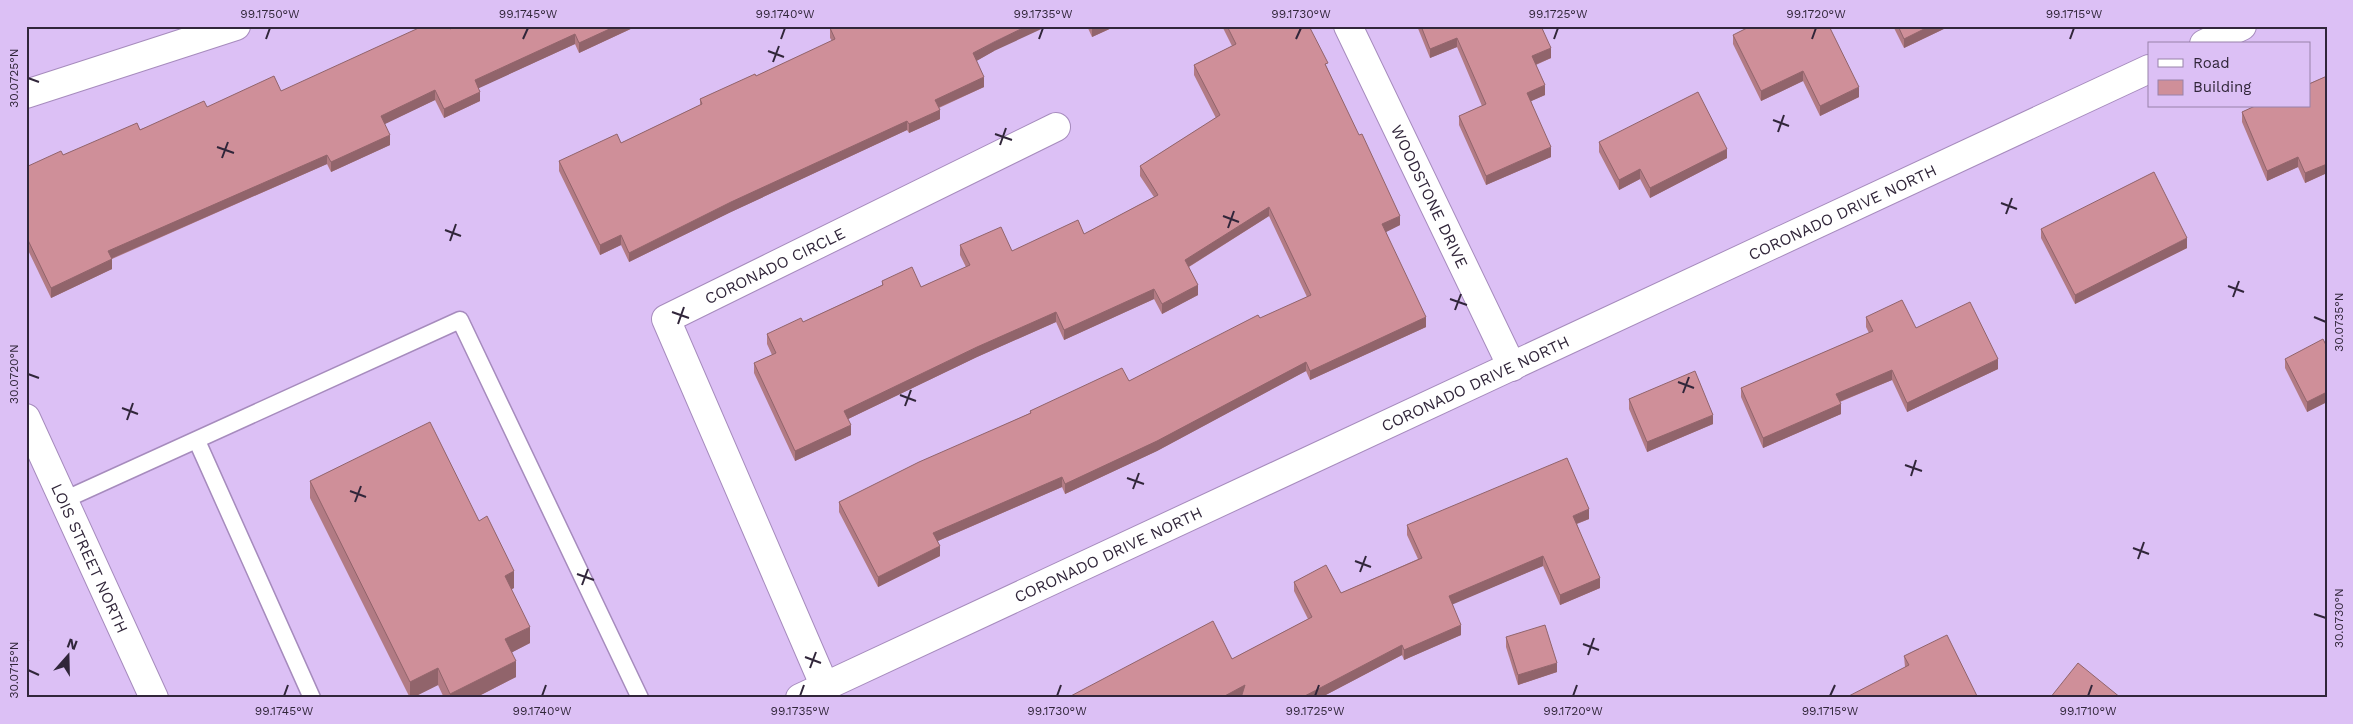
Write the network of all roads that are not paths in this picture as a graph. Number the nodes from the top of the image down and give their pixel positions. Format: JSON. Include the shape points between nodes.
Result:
{"nodes":[{"id":1,"x":236,"y":26,"type":"edge"},
{"id":2,"x":1348,"y":26,"type":"edge"},
{"id":3,"x":2242,"y":26,"type":"edge"},
{"id":4,"x":2208,"y":42,"type":"edge"},
{"id":5,"x":2148,"y":70,"type":"edge"},
{"id":6,"x":26,"y":94,"type":"edge"},
{"id":7,"x":1056,"y":127,"type":"dead end"},
{"id":8,"x":1512,"y":367,"type":"junction"},
{"id":9,"x":26,"y":418,"type":"edge"},
{"id":10,"x":197,"y":441,"type":"junction"},
{"id":11,"x":64,"y":500,"type":"junction"},
{"id":12,"x":825,"y":687,"type":"junction"},
{"id":13,"x":154,"y":698,"type":"edge"},
{"id":14,"x":312,"y":698,"type":"edge"},
{"id":15,"x":640,"y":698,"type":"edge"},
{"id":16,"x":800,"y":698,"type":"edge"}],
"edges":[{"from":1,"to":6,"type":"street"},
{"from":2,"to":8,"type":"street","name":"WOODSTONE DRIVE"},
{"from":3,"to":4,"type":"street"},
{"from":5,"to":8,"type":"street","name":"CORONADO DRIVE NORTH"},
{"from":7,"to":12,"type":"street","name":"CORONADO CIRCLE","via":[[666,319]]},
{"from":8,"to":12,"type":"street","name":"CORONADO DRIVE NORTH"},
{"from":9,"to":11,"type":"street","name":"LOIS STREET NORTH"},
{"from":10,"to":11,"type":"lane"},
{"from":10,"to":14,"type":"lane"},
{"from":10,"to":15,"type":"lane","via":[[460,320]]},
{"from":11,"to":13,"type":"street","name":"LOIS STREET NORTH"},
{"from":12,"to":16,"type":"street","name":"CORONADO DRIVE NORTH"}]}
